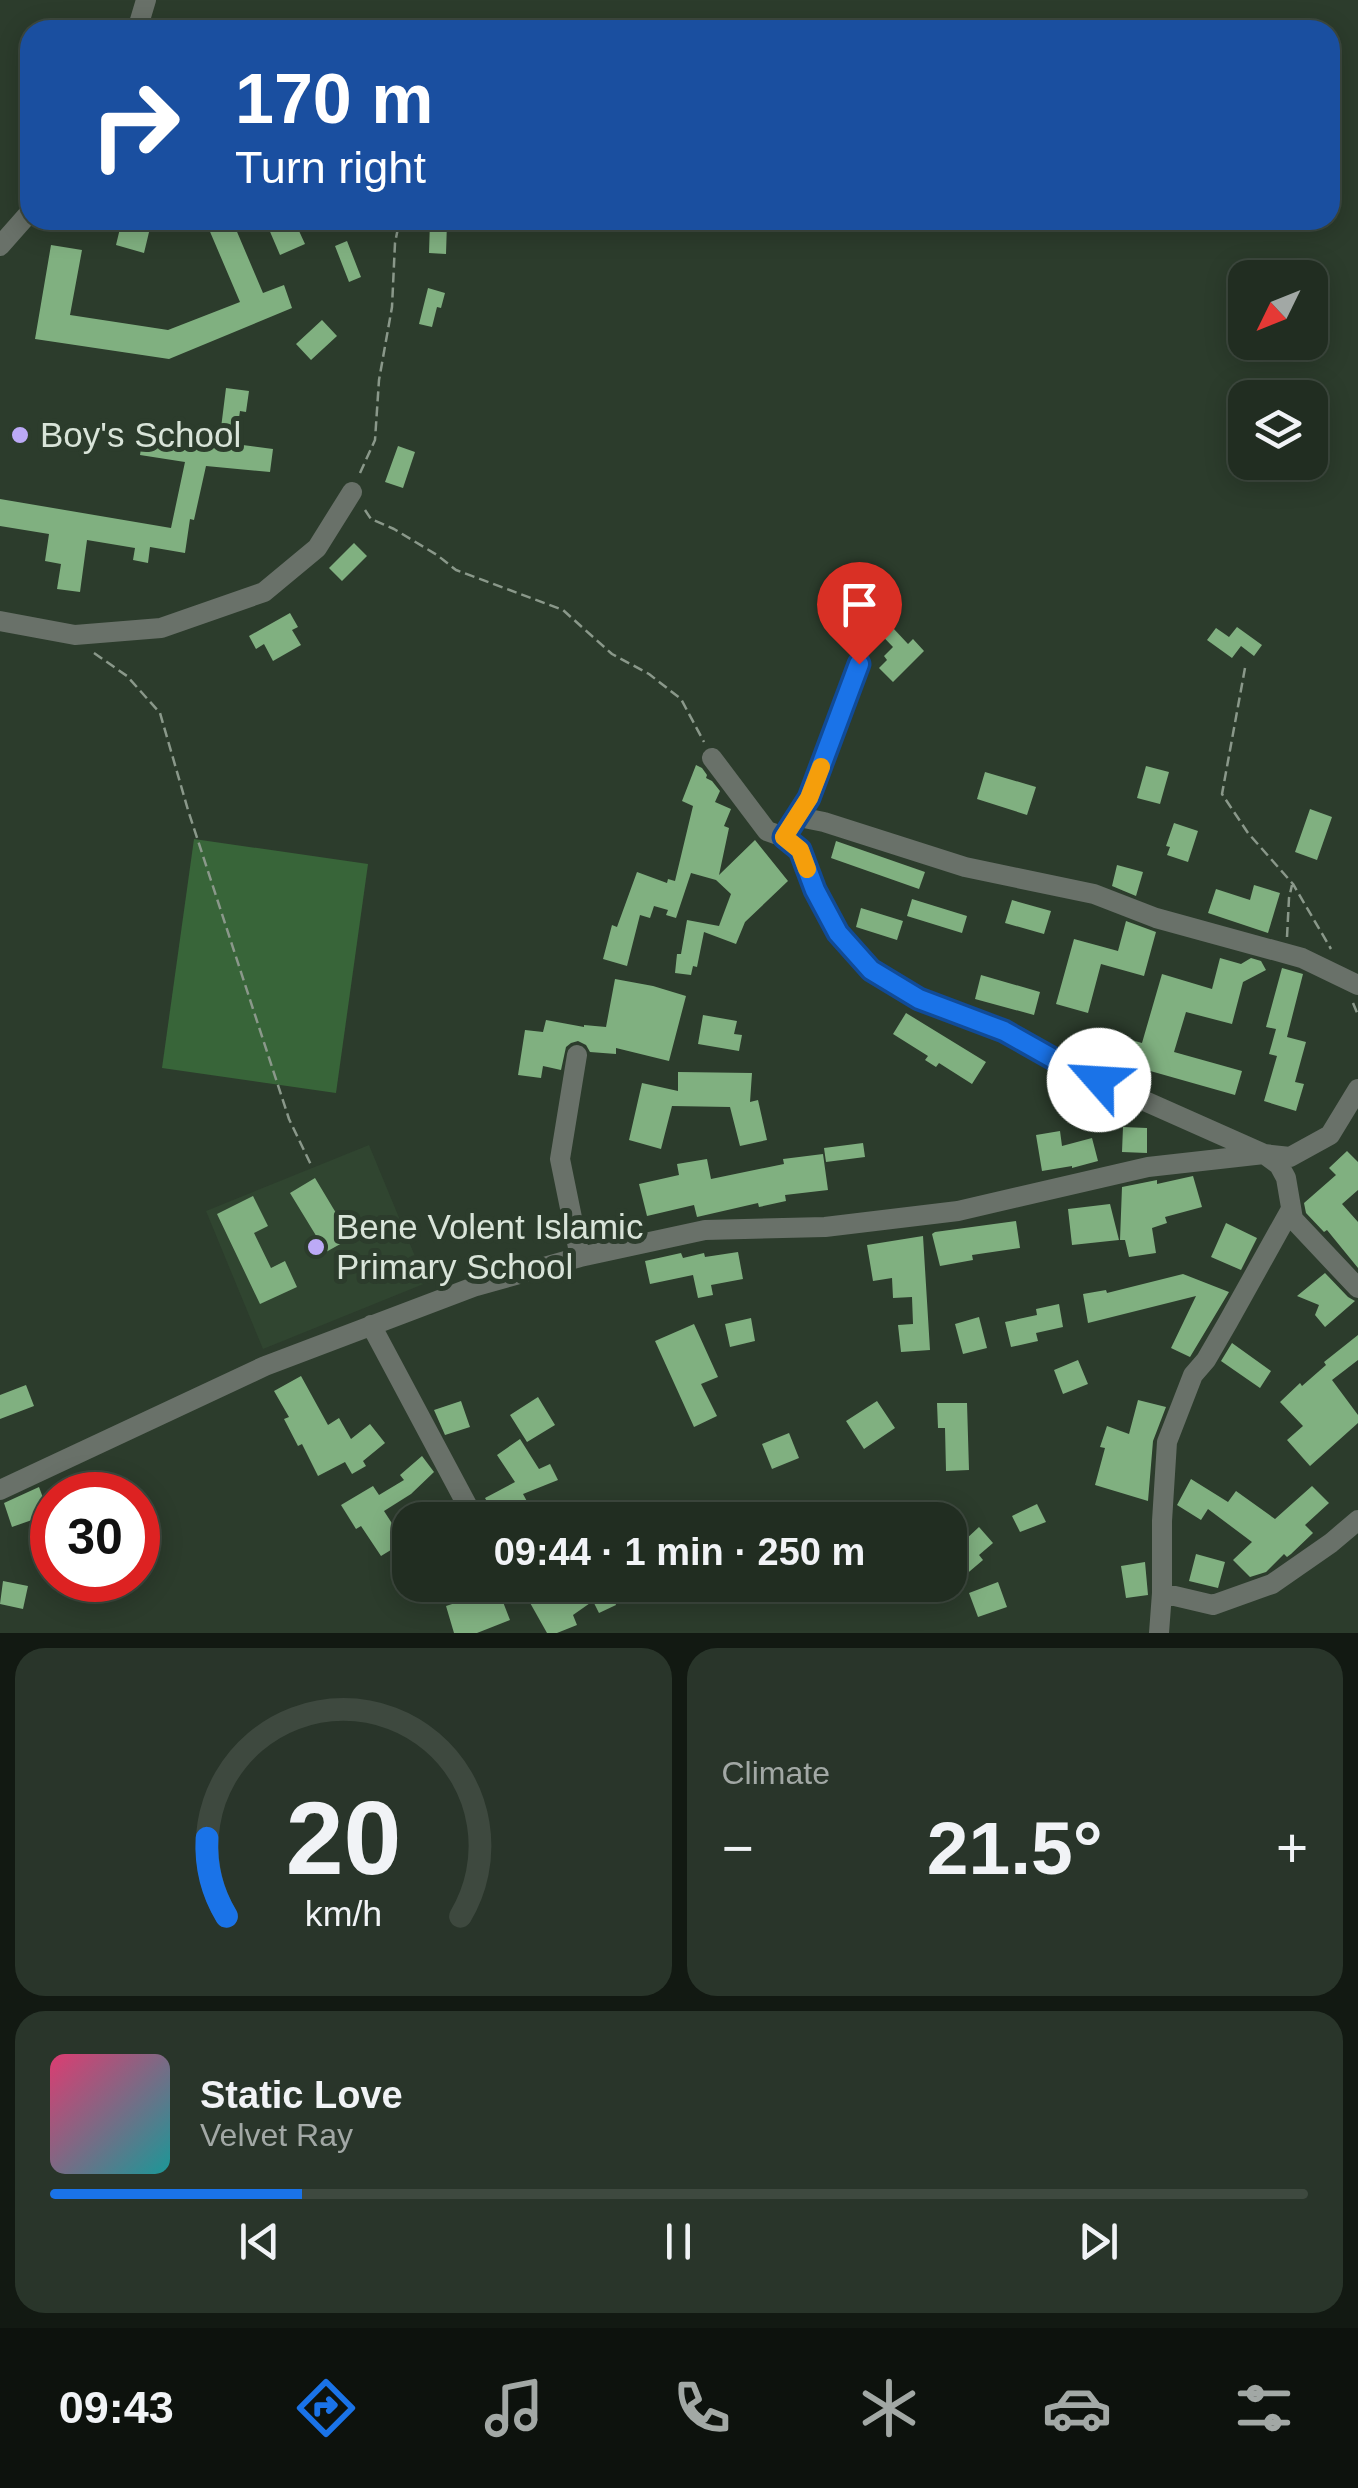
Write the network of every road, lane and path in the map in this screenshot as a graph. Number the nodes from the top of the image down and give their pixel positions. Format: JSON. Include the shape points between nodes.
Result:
{"nodes":[{"id":1,"x":20,"y":223,"type":"edge"},
{"id":2,"x":398,"y":230,"type":"edge"},
{"id":3,"x":0,"y":246,"type":"edge"},
{"id":4,"x":352,"y":492,"type":"junction"},
{"id":5,"x":0,"y":621,"type":"edge"},
{"id":6,"x":75,"y":634,"type":"junction"},
{"id":7,"x":859,"y":664,"type":"dead end"},
{"id":8,"x":1245,"y":668,"type":"dead end"},
{"id":9,"x":712,"y":758,"type":"joint"},
{"id":10,"x":784,"y":837,"type":"junction"},
{"id":11,"x":1293,"y":884,"type":"junction"},
{"id":12,"x":1332,"y":950,"type":"dead end"},
{"id":13,"x":1289,"y":954,"type":"junction"},
{"id":14,"x":1351,"y":981,"type":"edge"},
{"id":15,"x":1358,"y":1016,"type":"edge"},
{"id":16,"x":577,"y":1054,"type":"dead end"},
{"id":17,"x":1358,"y":1089,"type":"edge"},
{"id":18,"x":1358,"y":1122,"type":"edge"},
{"id":19,"x":1330,"y":1135,"type":"junction"},
{"id":20,"x":1264,"y":1154,"type":"junction"},
{"id":21,"x":312,"y":1167,"type":"dead end"},
{"id":22,"x":1291,"y":1209,"type":"junction"},
{"id":23,"x":580,"y":1256,"type":"junction"},
{"id":24,"x":1358,"y":1288,"type":"edge"},
{"id":25,"x":372,"y":1324,"type":"junction"},
{"id":26,"x":0,"y":1490,"type":"edge"},
{"id":27,"x":466,"y":1502,"type":"edge"},
{"id":28,"x":1358,"y":1520,"type":"edge"},
{"id":29,"x":1162,"y":1593,"type":"junction"},
{"id":30,"x":1158,"y":1633,"type":"edge"}],
"edges":[{"from":1,"to":3,"type":"street"},
{"from":2,"to":4,"type":"path","via":[[374,440]]},
{"from":4,"to":6,"type":"street","via":[[316,548],[264,592],[161,628]]},
{"from":4,"to":9,"type":"path","via":[[371,518],[456,570],[564,610],[612,654],[681,699]]},
{"from":5,"to":6,"type":"street"},
{"from":6,"to":21,"type":"path","via":[[160,713],[289,1119]]},
{"from":7,"to":10,"type":"street","via":[[809,798]]},
{"from":8,"to":11,"type":"path","via":[[1222,794]]},
{"from":9,"to":10,"type":"street","via":[[767,831]]},
{"from":10,"to":13,"type":"street","via":[[799,817],[824,822]]},
{"from":10,"to":20,"type":"street","via":[[800,850],[838,933],[871,970],[919,999],[1004,1031],[1066,1066]]},
{"from":11,"to":12,"type":"path"},
{"from":11,"to":13,"type":"path"},
{"from":13,"to":14,"type":"street"},
{"from":14,"to":15,"type":"path"},
{"from":16,"to":23,"type":"street","via":[[560,1159]]},
{"from":17,"to":19,"type":"street"},
{"from":18,"to":19,"type":"street"},
{"from":19,"to":20,"type":"street","via":[[1290,1158]]},
{"from":20,"to":22,"type":"street","via":[[1286,1178]]},
{"from":20,"to":23,"type":"street","via":[[1148,1167],[958,1211],[825,1227],[705,1230]]},
{"from":22,"to":24,"type":"street"},
{"from":22,"to":29,"type":"street","via":[[1192,1375],[1167,1442]]},
{"from":23,"to":25,"type":"street"},
{"from":25,"to":26,"type":"street","via":[[265,1366]]},
{"from":25,"to":27,"type":"street"},
{"from":28,"to":29,"type":"street","via":[[1272,1584],[1213,1605]]},
{"from":29,"to":30,"type":"street"}]}
